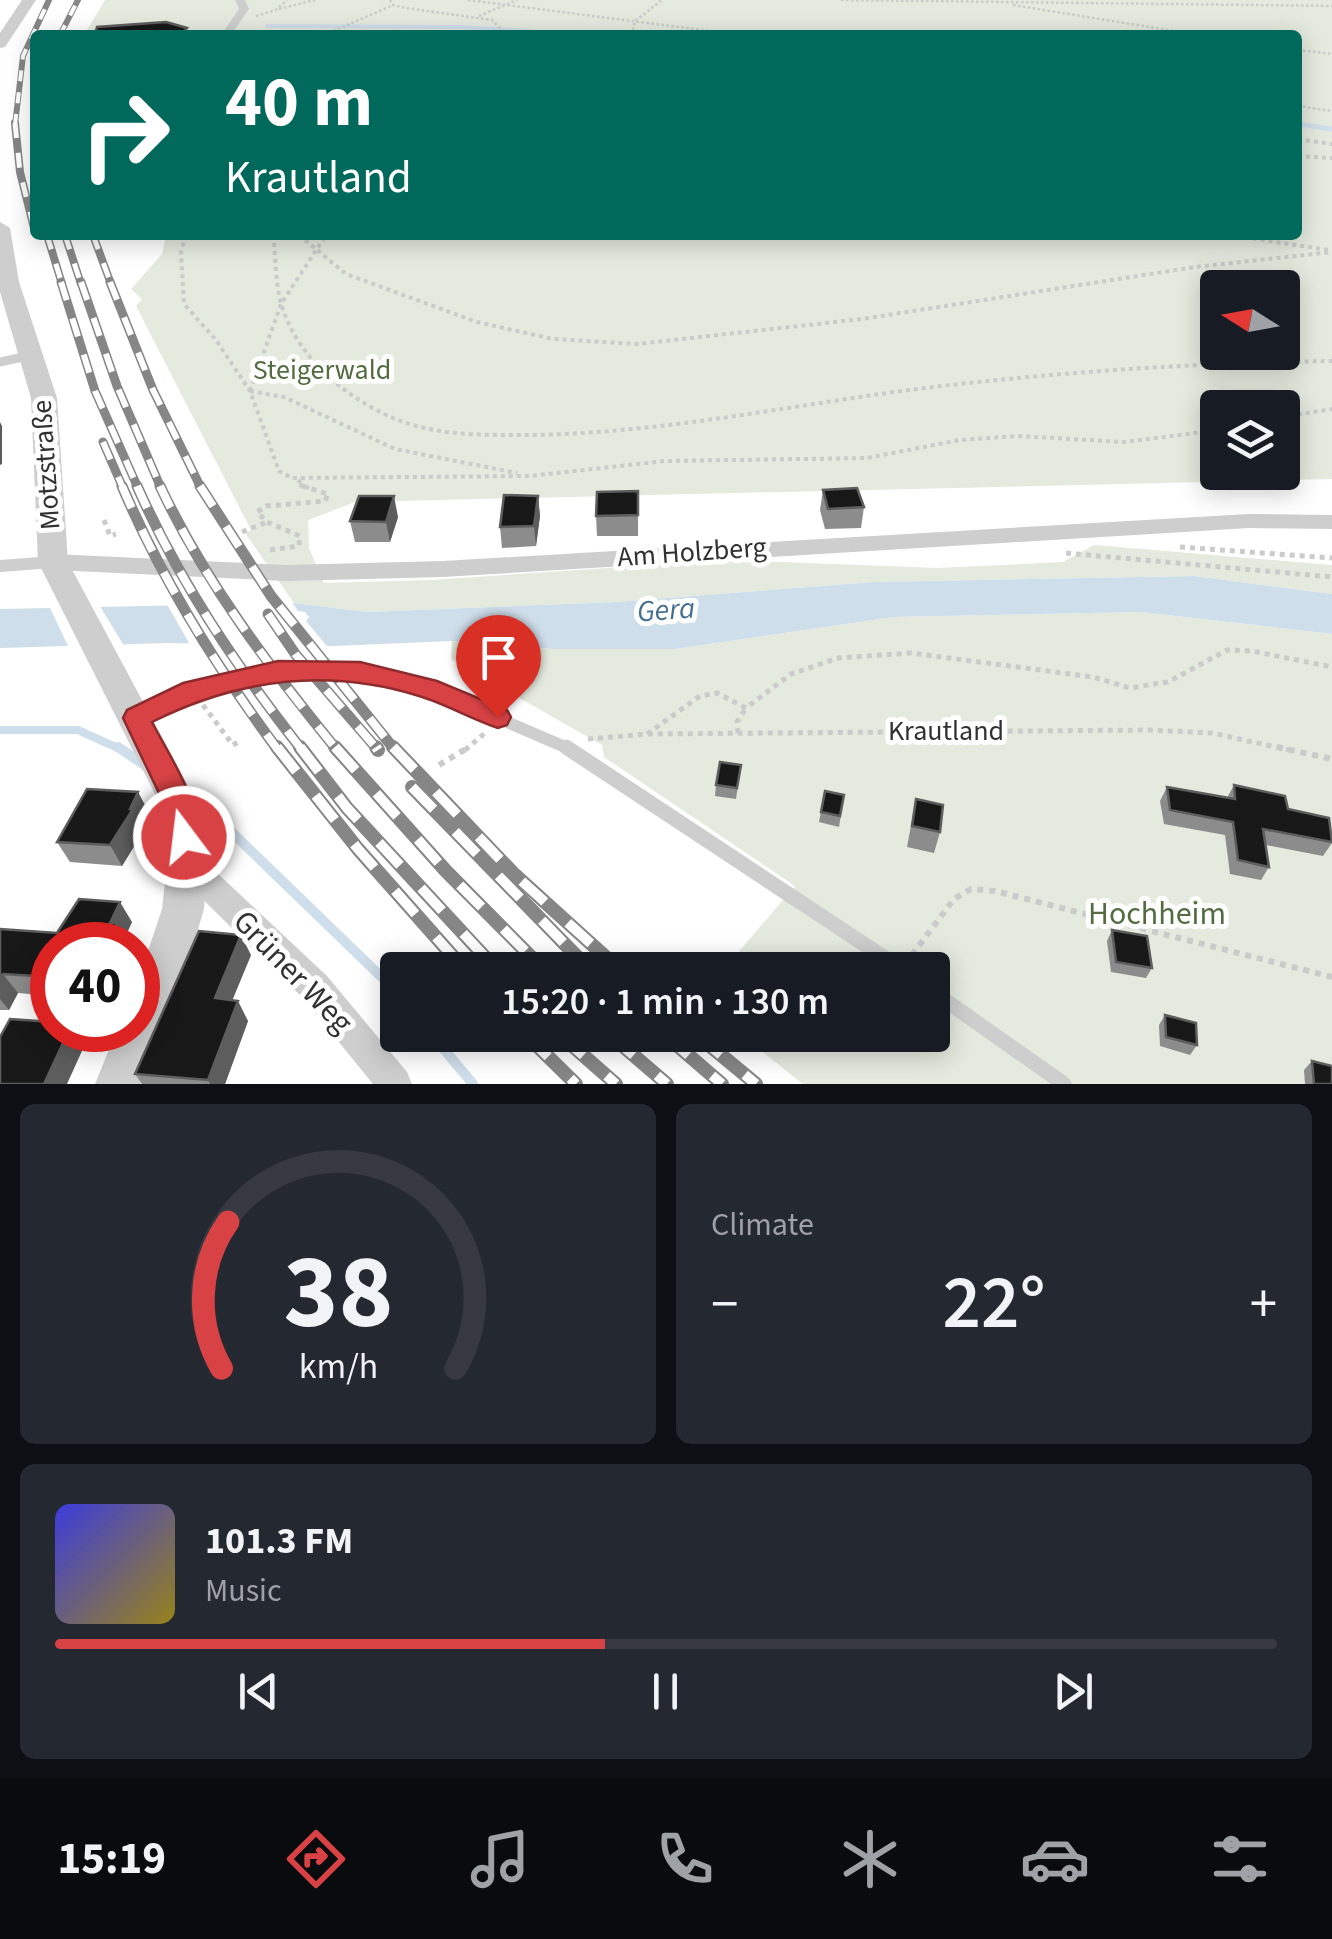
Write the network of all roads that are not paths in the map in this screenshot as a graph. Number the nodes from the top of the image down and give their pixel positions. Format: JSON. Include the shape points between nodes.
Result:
{"nodes":[{"id":1,"x":29,"y":0,"type":"edge"},
{"id":2,"x":240,"y":0,"type":"edge"},
{"id":3,"x":231,"y":30,"type":"edge"},
{"id":4,"x":0,"y":42,"type":"edge"},
{"id":5,"x":0,"y":228,"type":"edge"},
{"id":6,"x":32,"y":355,"type":"junction"},
{"id":7,"x":0,"y":362,"type":"edge"},
{"id":8,"x":1332,"y":522,"type":"edge"},
{"id":9,"x":0,"y":566,"type":"edge"},
{"id":10,"x":59,"y":572,"type":"junction"},
{"id":11,"x":143,"y":730,"type":"junction"},
{"id":12,"x":186,"y":864,"type":"junction"},
{"id":13,"x":876,"y":952,"type":"edge"},
{"id":14,"x":950,"y":1004,"type":"edge"},
{"id":15,"x":118,"y":1084,"type":"edge"},
{"id":16,"x":395,"y":1084,"type":"edge"},
{"id":17,"x":1064,"y":1084,"type":"edge"}],
"edges":[{"from":1,"to":4,"type":"street"},
{"from":2,"to":3,"type":"street","via":[[244,9]]},
{"from":5,"to":6,"type":"street","name":"Motzstraße","via":[[8,282]]},
{"from":6,"to":7,"type":"lane"},
{"from":6,"to":10,"type":"street","name":"Motzstraße","via":[[44,398]]},
{"from":8,"to":10,"type":"street","name":"Am Holzberg","via":[[1249,521],[404,570]]},
{"from":9,"to":10,"type":"lane"},
{"from":10,"to":11,"type":"street"},
{"from":11,"to":12,"type":"street","via":[[182,810]]},
{"from":11,"to":13,"type":"lane","via":[[192,690],[278,671],[360,672],[428,688],[557,742]]},
{"from":12,"to":15,"type":"street","via":[[179,924]]},
{"from":12,"to":16,"type":"street","name":"Grüner Weg","via":[[315,987]]},
{"from":14,"to":17,"type":"lane"}]}
